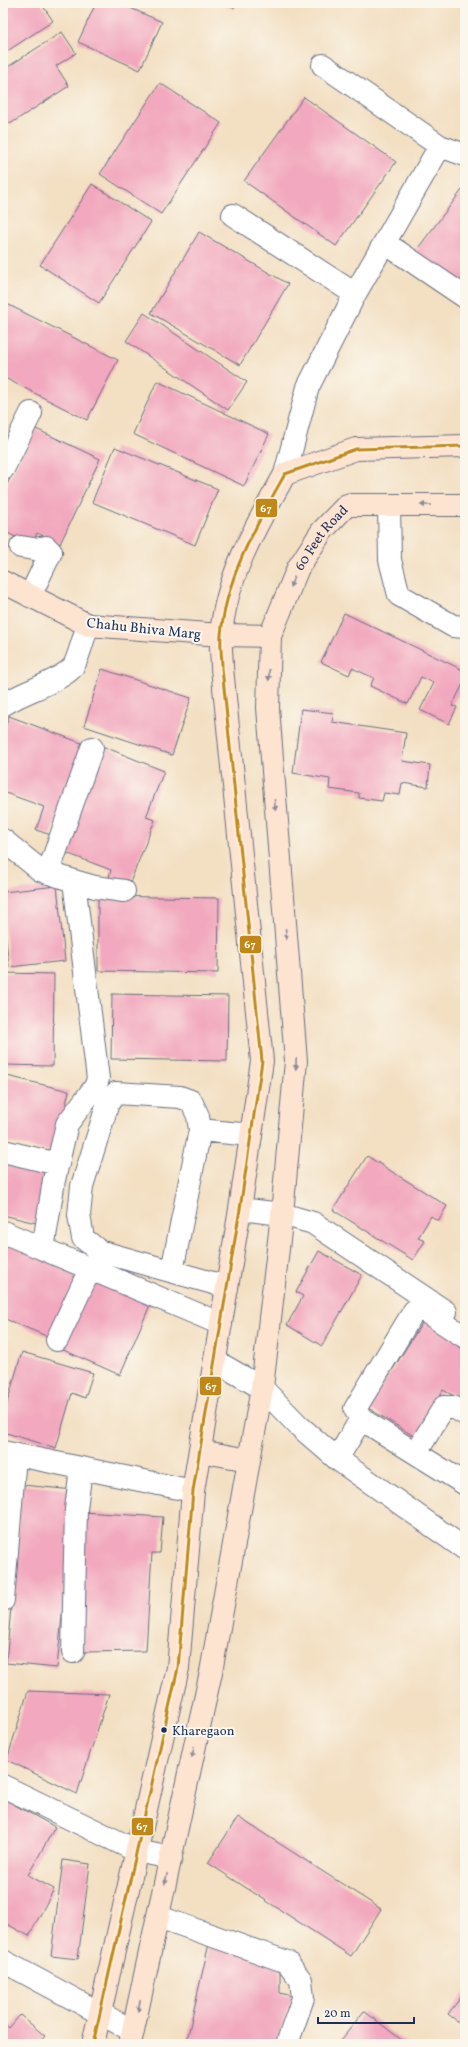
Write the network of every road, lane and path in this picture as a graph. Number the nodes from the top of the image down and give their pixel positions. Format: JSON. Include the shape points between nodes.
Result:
{"nodes":[{"id":1,"x":323,"y":65,"type":"dead end"},
{"id":2,"x":440,"y":146,"type":"junction"},
{"id":3,"x":465,"y":155,"type":"edge"},
{"id":4,"x":233,"y":215,"type":"dead end"},
{"id":5,"x":385,"y":243,"type":"junction"},
{"id":6,"x":355,"y":294,"type":"junction"},
{"id":7,"x":465,"y":297,"type":"edge"},
{"id":8,"x":30,"y":412,"type":"dead end"},
{"id":9,"x":465,"y":446,"type":"edge"},
{"id":10,"x":3,"y":469,"type":"edge"},
{"id":11,"x":286,"y":474,"type":"junction"},
{"id":12,"x":389,"y":505,"type":"junction"},
{"id":13,"x":465,"y":505,"type":"edge"},
{"id":14,"x":21,"y":547,"type":"dead end"},
{"id":15,"x":3,"y":582,"type":"edge"},
{"id":16,"x":30,"y":596,"type":"junction"},
{"id":17,"x":88,"y":625,"type":"junction"},
{"id":18,"x":465,"y":627,"type":"edge"},
{"id":19,"x":221,"y":635,"type":"junction"},
{"id":20,"x":270,"y":636,"type":"junction"},
{"id":21,"x":3,"y":705,"type":"edge"},
{"id":22,"x":92,"y":748,"type":"dead end"},
{"id":23,"x":3,"y":840,"type":"edge"},
{"id":24,"x":48,"y":873,"type":"junction"},
{"id":25,"x":74,"y":881,"type":"junction"},
{"id":26,"x":124,"y":891,"type":"dead end"},
{"id":27,"x":200,"y":1130,"type":"junction"},
{"id":28,"x":251,"y":1135,"type":"junction"},
{"id":29,"x":3,"y":1150,"type":"edge"},
{"id":30,"x":58,"y":1164,"type":"junction"},
{"id":31,"x":240,"y":1209,"type":"junction"},
{"id":32,"x":282,"y":1214,"type":"junction"},
{"id":33,"x":3,"y":1232,"type":"edge"},
{"id":34,"x":43,"y":1249,"type":"junction"},
{"id":35,"x":90,"y":1269,"type":"junction"},
{"id":36,"x":172,"y":1271,"type":"junction"},
{"id":37,"x":227,"y":1287,"type":"junction"},
{"id":38,"x":221,"y":1324,"type":"junction"},
{"id":39,"x":465,"y":1325,"type":"edge"},
{"id":40,"x":465,"y":1337,"type":"edge"},
{"id":41,"x":57,"y":1340,"type":"dead end"},
{"id":42,"x":215,"y":1361,"type":"junction"},
{"id":43,"x":262,"y":1388,"type":"junction"},
{"id":44,"x":465,"y":1414,"type":"edge"},
{"id":45,"x":361,"y":1420,"type":"junction"},
{"id":46,"x":200,"y":1451,"type":"junction"},
{"id":47,"x":416,"y":1453,"type":"junction"},
{"id":48,"x":9,"y":1454,"type":"edge"},
{"id":49,"x":337,"y":1459,"type":"junction"},
{"id":50,"x":248,"y":1460,"type":"junction"},
{"id":51,"x":81,"y":1469,"type":"junction"},
{"id":52,"x":462,"y":1475,"type":"edge"},
{"id":53,"x":193,"y":1491,"type":"junction"},
{"id":54,"x":465,"y":1549,"type":"edge"},
{"id":55,"x":3,"y":1600,"type":"edge"},
{"id":56,"x":73,"y":1652,"type":"dead end"},
{"id":57,"x":171,"y":1700,"type":"junction"},
{"id":58,"x":203,"y":1706,"type":"junction"},
{"id":59,"x":3,"y":1786,"type":"edge"},
{"id":60,"x":137,"y":1851,"type":"junction"},
{"id":61,"x":171,"y":1858,"type":"junction"},
{"id":62,"x":158,"y":1917,"type":"junction"},
{"id":63,"x":3,"y":1962,"type":"edge"},
{"id":64,"x":100,"y":2013,"type":"junction"},
{"id":65,"x":132,"y":2038,"type":"edge"},
{"id":66,"x":93,"y":2044,"type":"edge"},
{"id":67,"x":287,"y":2044,"type":"edge"}],
"edges":[{"from":1,"to":2,"type":"street"},
{"from":2,"to":3,"type":"street"},
{"from":2,"to":5,"type":"street"},
{"from":4,"to":6,"type":"street"},
{"from":5,"to":6,"type":"street"},
{"from":5,"to":7,"type":"street"},
{"from":6,"to":11,"type":"street","via":[[308,387]]},
{"from":8,"to":10,"type":"street"},
{"from":9,"to":11,"type":"street","via":[[356,449]]},
{"from":11,"to":19,"type":"street","via":[[249,538],[227,598]]},
{"from":13,"to":12,"type":"street","name":"60 Feet Road","one_way":true},
{"from":12,"to":18,"type":"street","via":[[390,560],[399,595],[453,626]]},
{"from":12,"to":20,"type":"street","name":"60 Feet Road","one_way":true,"via":[[347,505],[322,531],[298,568]]},
{"from":14,"to":16,"type":"street","via":[[46,547],[51,552]]},
{"from":15,"to":16,"type":"street","name":"Chahu Bhiva Marg"},
{"from":16,"to":17,"type":"street","name":"Chahu Bhiva Marg"},
{"from":17,"to":19,"type":"street","name":"Chahu Bhiva Marg"},
{"from":17,"to":21,"type":"street","via":[[73,668]]},
{"from":19,"to":20,"type":"street","name":"Chahu Bhiva Marg"},
{"from":19,"to":28,"type":"street","via":[[222,668],[262,1061]]},
{"from":20,"to":32,"type":"street","one_way":true,"via":[[268,708],[296,1061]]},
{"from":22,"to":24,"type":"street"},
{"from":23,"to":24,"type":"street","via":[[40,870]]},
{"from":24,"to":25,"type":"street"},
{"from":25,"to":26,"type":"street"},
{"from":25,"to":30,"type":"street","via":[[98,1079],[95,1087],[67,1124]]},
{"from":27,"to":28,"type":"street"},
{"from":27,"to":36,"type":"street"},
{"from":27,"to":36,"type":"street","via":[[198,1116],[191,1101],[180,1097],[116,1093],[108,1103],[82,1186],[79,1215],[83,1238],[99,1251]]},
{"from":28,"to":31,"type":"street"},
{"from":29,"to":30,"type":"street"},
{"from":30,"to":34,"type":"street"},
{"from":31,"to":32,"type":"street"},
{"from":31,"to":37,"type":"street"},
{"from":32,"to":39,"type":"street","via":[[313,1223]]},
{"from":32,"to":43,"type":"street"},
{"from":33,"to":34,"type":"street"},
{"from":34,"to":35,"type":"street"},
{"from":35,"to":38,"type":"street"},
{"from":35,"to":41,"type":"street"},
{"from":36,"to":37,"type":"street"},
{"from":37,"to":38,"type":"street"},
{"from":38,"to":42,"type":"street"},
{"from":40,"to":45,"type":"street","via":[[423,1310],[414,1311],[355,1409]]},
{"from":42,"to":43,"type":"street"},
{"from":42,"to":46,"type":"street"},
{"from":43,"to":49,"type":"street","via":[[298,1426]]},
{"from":43,"to":50,"type":"street"},
{"from":44,"to":47,"type":"street","via":[[453,1406],[444,1407]]},
{"from":45,"to":47,"type":"street"},
{"from":45,"to":49,"type":"street"},
{"from":46,"to":50,"type":"street"},
{"from":46,"to":53,"type":"street"},
{"from":47,"to":52,"type":"street"},
{"from":48,"to":51,"type":"street"},
{"from":48,"to":55,"type":"street"},
{"from":49,"to":54,"type":"street"},
{"from":50,"to":58,"type":"street"},
{"from":51,"to":53,"type":"street"},
{"from":51,"to":56,"type":"street","via":[[76,1508]]},
{"from":53,"to":57,"type":"street","via":[[178,1668]]},
{"from":57,"to":58,"type":"street"},
{"from":57,"to":60,"type":"street"},
{"from":58,"to":61,"type":"street","one_way":true},
{"from":59,"to":60,"type":"street"},
{"from":60,"to":61,"type":"street"},
{"from":60,"to":64,"type":"street"},
{"from":61,"to":62,"type":"street","one_way":true},
{"from":62,"to":65,"type":"street","one_way":true},
{"from":62,"to":67,"type":"street","via":[[287,1962],[301,1980],[303,1998]]},
{"from":63,"to":64,"type":"street"},
{"from":64,"to":65,"type":"street"},
{"from":64,"to":66,"type":"street"}]}
